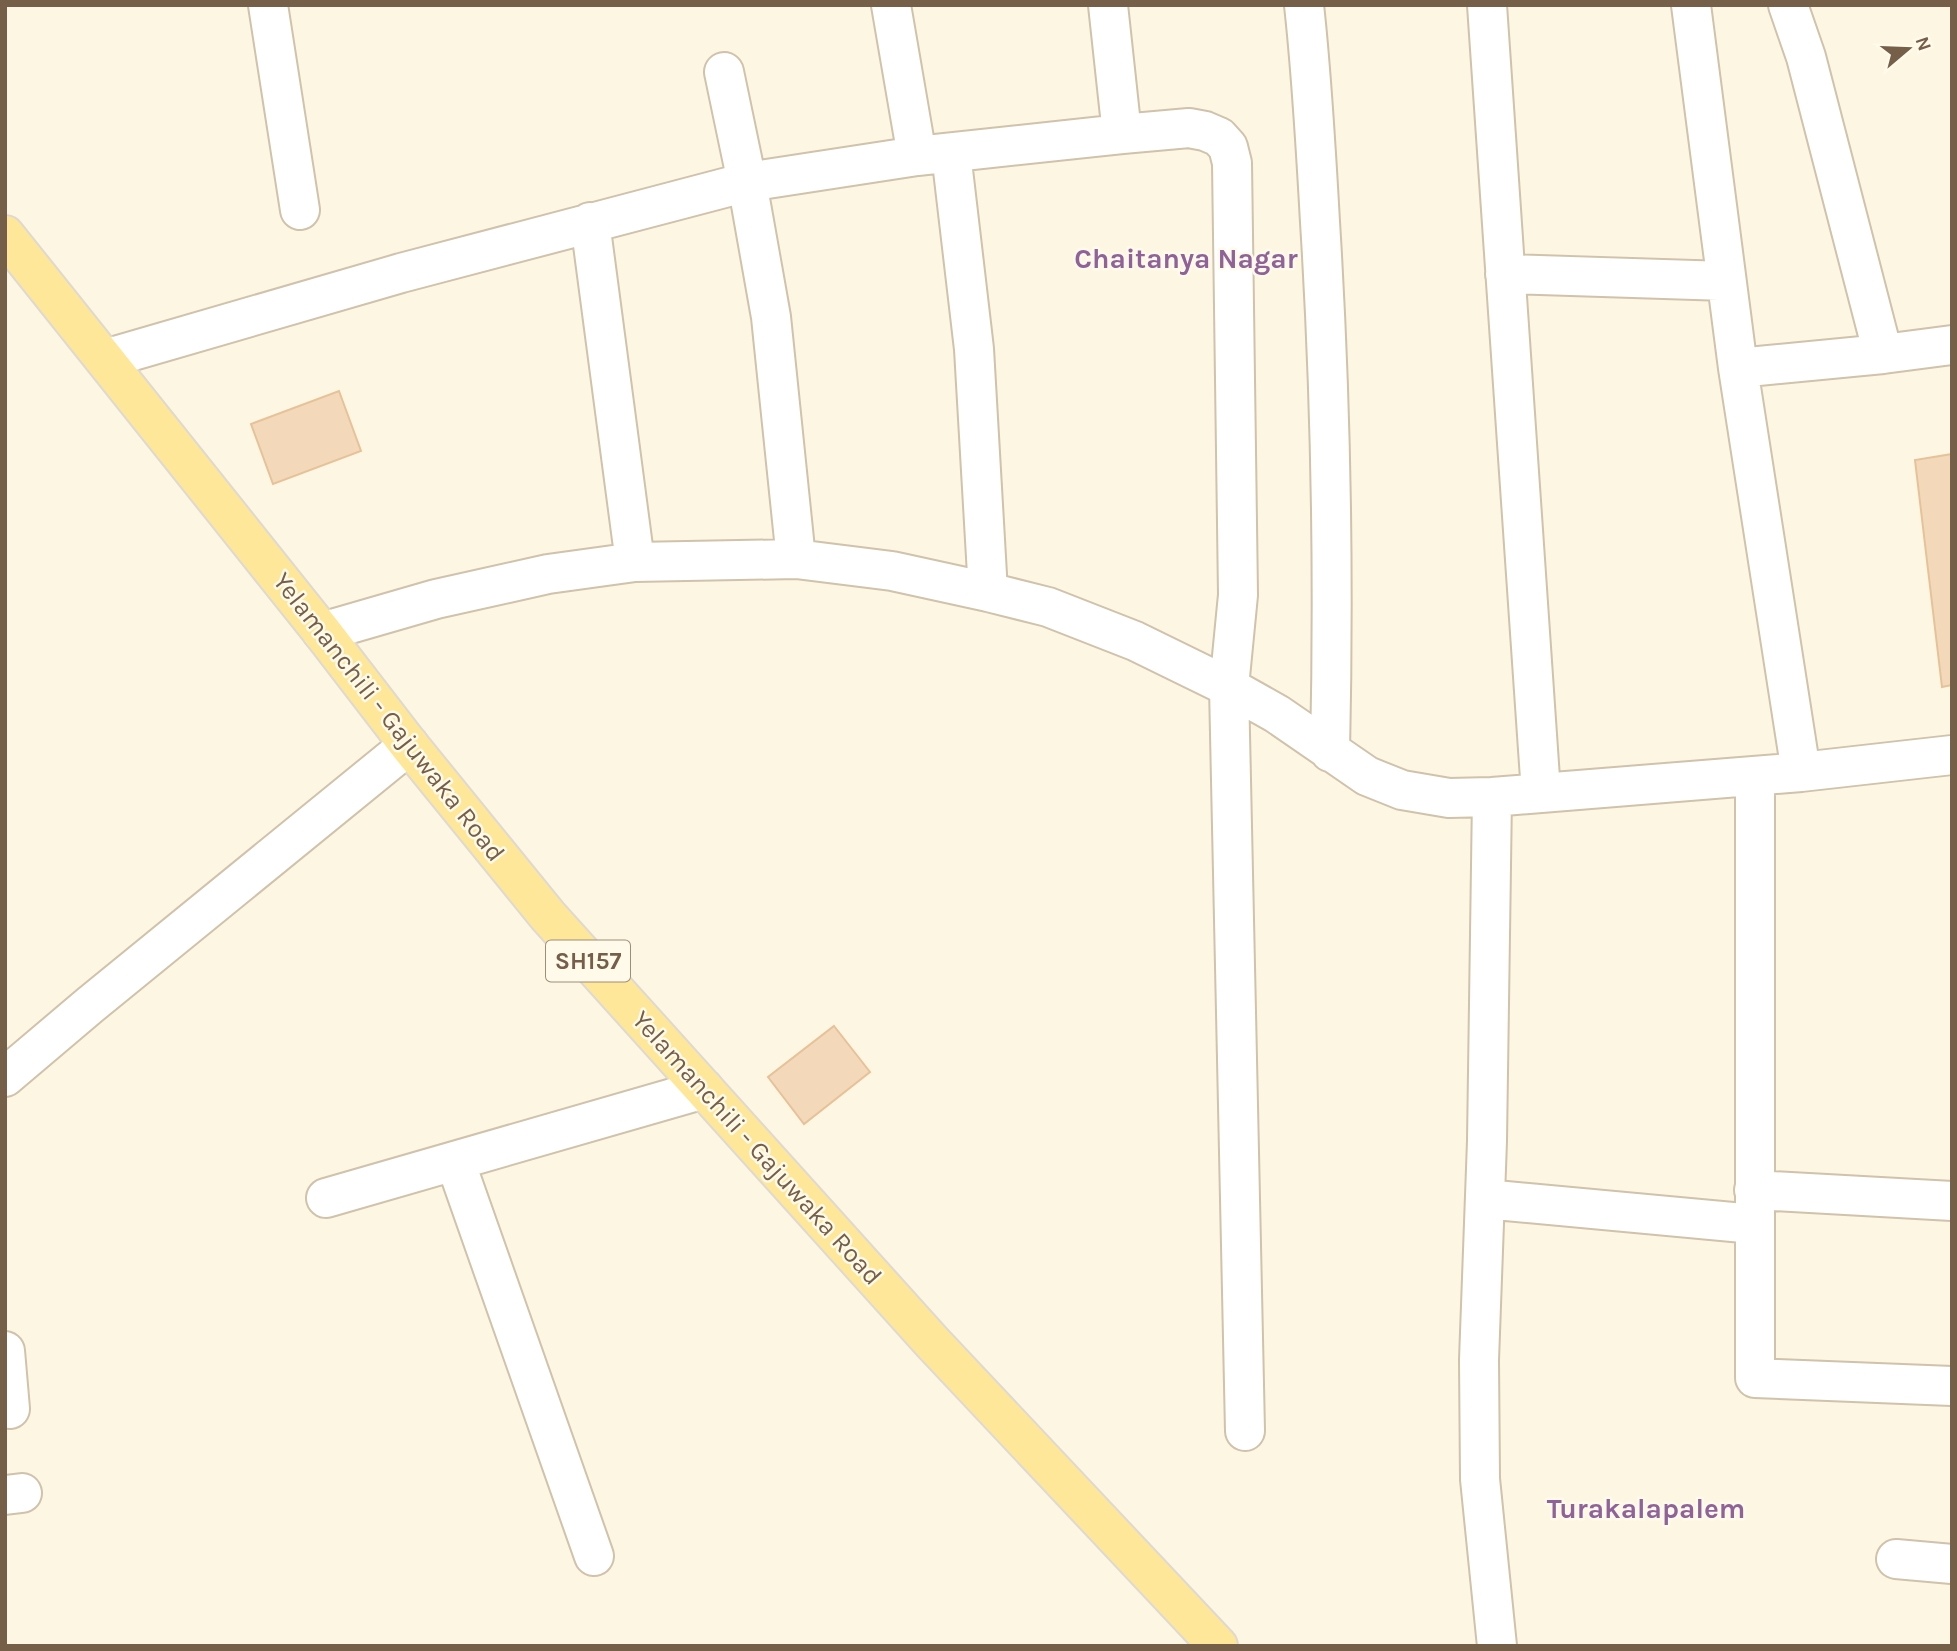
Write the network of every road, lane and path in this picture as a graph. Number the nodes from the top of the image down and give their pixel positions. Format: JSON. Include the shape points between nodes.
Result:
{"nodes":[{"id":1,"x":268,"y":5,"type":"edge"},
{"id":2,"x":891,"y":5,"type":"edge"},
{"id":3,"x":1108,"y":5,"type":"edge"},
{"id":4,"x":1304,"y":5,"type":"edge"},
{"id":5,"x":1487,"y":5,"type":"edge"},
{"id":6,"x":1691,"y":5,"type":"edge"},
{"id":7,"x":1788,"y":5,"type":"edge"},
{"id":8,"x":724,"y":72,"type":"dead end"},
{"id":9,"x":1122,"y":134,"type":"junction"},
{"id":10,"x":934,"y":155,"type":"junction"},
{"id":11,"x":747,"y":182,"type":"junction"},
{"id":12,"x":300,"y":210,"type":"dead end"},
{"id":13,"x":590,"y":222,"type":"junction"},
{"id":14,"x":5,"y":235,"type":"edge"},
{"id":15,"x":1504,"y":274,"type":"junction"},
{"id":16,"x":1726,"y":281,"type":"junction"},
{"id":17,"x":1952,"y":345,"type":"edge"},
{"id":18,"x":1883,"y":354,"type":"junction"},
{"id":19,"x":105,"y":359,"type":"junction"},
{"id":20,"x":1738,"y":368,"type":"junction"},
{"id":21,"x":796,"y":559,"type":"junction"},
{"id":22,"x":635,"y":562,"type":"junction"},
{"id":23,"x":988,"y":592,"type":"junction"},
{"id":24,"x":322,"y":632,"type":"junction"},
{"id":25,"x":1229,"y":687,"type":"junction"},
{"id":26,"x":409,"y":745,"type":"junction"},
{"id":27,"x":1330,"y":752,"type":"junction"},
{"id":28,"x":1952,"y":755,"type":"edge"},
{"id":29,"x":1801,"y":772,"type":"junction"},
{"id":30,"x":1755,"y":776,"type":"junction"},
{"id":31,"x":1541,"y":793,"type":"junction"},
{"id":32,"x":1492,"y":797,"type":"junction"},
{"id":33,"x":5,"y":1077,"type":"edge"},
{"id":34,"x":704,"y":1089,"type":"junction"},
{"id":35,"x":455,"y":1161,"type":"junction"},
{"id":36,"x":326,"y":1198,"type":"dead end"},
{"id":37,"x":1485,"y":1199,"type":"junction"},
{"id":38,"x":1952,"y":1201,"type":"edge"},
{"id":39,"x":1754,"y":1207,"type":"junction"},
{"id":40,"x":5,"y":1351,"type":"edge"},
{"id":41,"x":1952,"y":1386,"type":"edge"},
{"id":42,"x":10,"y":1409,"type":"dead end"},
{"id":43,"x":1245,"y":1431,"type":"dead end"},
{"id":44,"x":594,"y":1556,"type":"dead end"},
{"id":45,"x":1896,"y":1559,"type":"dead end"},
{"id":46,"x":1952,"y":1564,"type":"edge"},
{"id":47,"x":1218,"y":1646,"type":"edge"},
{"id":48,"x":1497,"y":1646,"type":"edge"}],
"edges":[{"from":1,"to":12,"type":"street"},
{"from":2,"to":10,"type":"street"},
{"from":3,"to":9,"type":"street"},
{"from":4,"to":27,"type":"street","via":[[1315,129],[1329,428]]},
{"from":5,"to":15,"type":"street"},
{"from":6,"to":16,"type":"street"},
{"from":7,"to":18,"type":"street","via":[[1806,57]]},
{"from":8,"to":11,"type":"street"},
{"from":9,"to":10,"type":"street"},
{"from":9,"to":25,"type":"street","via":[[1189,128],[1205,131],[1219,137],[1232,163],[1238,595]]},
{"from":10,"to":11,"type":"street"},
{"from":10,"to":23,"type":"street","via":[[974,349]]},
{"from":11,"to":13,"type":"street"},
{"from":11,"to":21,"type":"street","via":[[771,317]]},
{"from":13,"to":19,"type":"street"},
{"from":13,"to":22,"type":"street"},
{"from":14,"to":19,"type":"main road","name":"Yelamanchili - Gajuwaka Road","number":"SH157"},
{"from":15,"to":16,"type":"street"},
{"from":15,"to":31,"type":"street"},
{"from":16,"to":20,"type":"street"},
{"from":17,"to":18,"type":"street"},
{"from":18,"to":20,"type":"street"},
{"from":19,"to":24,"type":"main road","name":"Yelamanchili - Gajuwaka Road","number":"SH157"},
{"from":20,"to":29,"type":"street"},
{"from":21,"to":22,"type":"street"},
{"from":21,"to":23,"type":"street","via":[[892,571]]},
{"from":22,"to":24,"type":"street","via":[[548,574],[449,596]]},
{"from":23,"to":25,"type":"street","via":[[1060,611]]},
{"from":24,"to":26,"type":"main road","name":"Yelamanchili - Gajuwaka Road","number":"SH157"},
{"from":25,"to":27,"type":"street"},
{"from":25,"to":43,"type":"street"},
{"from":26,"to":33,"type":"street"},
{"from":26,"to":34,"type":"main road","name":"Yelamanchili - Gajuwaka Road","number":"SH157","via":[[548,916]]},
{"from":27,"to":32,"type":"street","via":[[1367,776],[1402,790],[1449,798]]},
{"from":28,"to":29,"type":"street"},
{"from":29,"to":30,"type":"street"},
{"from":30,"to":31,"type":"street"},
{"from":30,"to":39,"type":"street"},
{"from":31,"to":32,"type":"street"},
{"from":32,"to":37,"type":"street"},
{"from":34,"to":35,"type":"street"},
{"from":34,"to":47,"type":"main road","name":"Yelamanchili - Gajuwaka Road","number":"SH157","via":[[932,1342]]},
{"from":35,"to":36,"type":"street"},
{"from":35,"to":44,"type":"street"},
{"from":37,"to":39,"type":"street"},
{"from":37,"to":48,"type":"street","via":[[1480,1479]]},
{"from":38,"to":39,"type":"street"},
{"from":39,"to":41,"type":"street","via":[[1755,1378]]},
{"from":40,"to":42,"type":"street"},
{"from":45,"to":46,"type":"street"}]}
